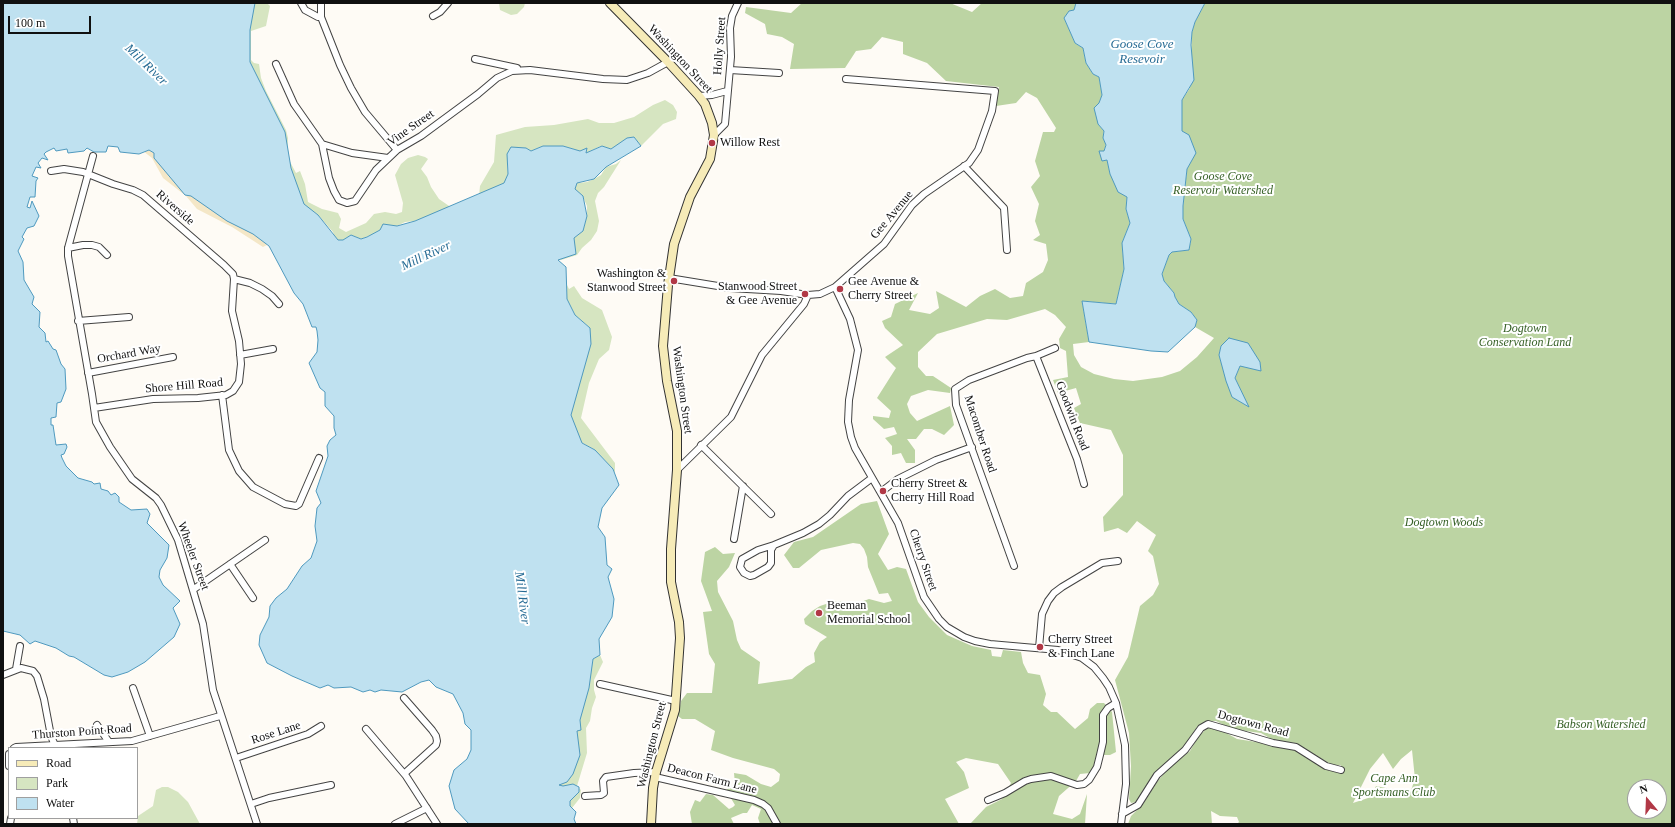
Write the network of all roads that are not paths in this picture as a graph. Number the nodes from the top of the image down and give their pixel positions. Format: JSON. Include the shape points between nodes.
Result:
{"nodes":[{"id":1,"x":301,"y":3,"type":"edge"},
{"id":2,"x":321,"y":3,"type":"edge"},
{"id":3,"x":448,"y":3,"type":"edge"},
{"id":4,"x":610,"y":3,"type":"edge"},
{"id":5,"x":738,"y":3,"type":"edge"},
{"id":6,"x":433,"y":16,"type":"dead end"},
{"id":7,"x":322,"y":17,"type":"junction"},
{"id":8,"x":475,"y":59,"type":"dead end"},
{"id":9,"x":668,"y":62,"type":"junction"},
{"id":10,"x":276,"y":64,"type":"dead end"},
{"id":11,"x":521,"y":69,"type":"junction"},
{"id":12,"x":730,"y":70,"type":"junction"},
{"id":13,"x":779,"y":73,"type":"dead end"},
{"id":14,"x":846,"y":79,"type":"dead end"},
{"id":15,"x":727,"y":91,"type":"junction"},
{"id":16,"x":699,"y":96,"type":"junction"},
{"id":17,"x":714,"y":135,"type":"junction"},
{"id":18,"x":322,"y":144,"type":"junction"},
{"id":19,"x":397,"y":150,"type":"junction"},
{"id":20,"x":93,"y":156,"type":"dead end"},
{"id":21,"x":388,"y":158,"type":"junction"},
{"id":22,"x":964,"y":166,"type":"junction"},
{"id":23,"x":51,"y":171,"type":"dead end"},
{"id":24,"x":88,"y":174,"type":"junction"},
{"id":25,"x":68,"y":248,"type":"junction"},
{"id":26,"x":1007,"y":250,"type":"dead end"},
{"id":27,"x":107,"y":255,"type":"dead end"},
{"id":28,"x":669,"y":278,"type":"junction"},
{"id":29,"x":234,"y":279,"type":"junction"},
{"id":30,"x":835,"y":287,"type":"junction"},
{"id":31,"x":808,"y":295,"type":"junction"},
{"id":32,"x":279,"y":304,"type":"dead end"},
{"id":33,"x":128,"y":317,"type":"dead end"},
{"id":34,"x":78,"y":321,"type":"junction"},
{"id":35,"x":1055,"y":348,"type":"dead end"},
{"id":36,"x":273,"y":349,"type":"dead end"},
{"id":37,"x":240,"y":356,"type":"junction"},
{"id":38,"x":1036,"y":356,"type":"junction"},
{"id":39,"x":173,"y":357,"type":"dead end"},
{"id":40,"x":88,"y":373,"type":"junction"},
{"id":41,"x":222,"y":395,"type":"junction"},
{"id":42,"x":94,"y":408,"type":"junction"},
{"id":43,"x":701,"y":445,"type":"junction"},
{"id":44,"x":972,"y":447,"type":"junction"},
{"id":45,"x":319,"y":458,"type":"dead end"},
{"id":46,"x":677,"y":470,"type":"junction"},
{"id":47,"x":872,"y":478,"type":"junction"},
{"id":48,"x":1084,"y":484,"type":"dead end"},
{"id":49,"x":743,"y":486,"type":"junction"},
{"id":50,"x":881,"y":492,"type":"junction"},
{"id":51,"x":771,"y":514,"type":"dead end"},
{"id":52,"x":734,"y":539,"type":"dead end"},
{"id":53,"x":265,"y":540,"type":"dead end"},
{"id":54,"x":774,"y":545,"type":"junction"},
{"id":55,"x":1118,"y":561,"type":"dead end"},
{"id":56,"x":230,"y":564,"type":"junction"},
{"id":57,"x":1014,"y":566,"type":"dead end"},
{"id":58,"x":194,"y":589,"type":"junction"},
{"id":59,"x":253,"y":598,"type":"dead end"},
{"id":60,"x":20,"y":646,"type":"dead end"},
{"id":61,"x":1039,"y":648,"type":"junction"},
{"id":62,"x":16,"y":669,"type":"junction"},
{"id":63,"x":3,"y":675,"type":"edge"},
{"id":64,"x":600,"y":684,"type":"dead end"},
{"id":65,"x":133,"y":688,"type":"dead end"},
{"id":66,"x":404,"y":698,"type":"dead end"},
{"id":67,"x":676,"y":701,"type":"junction"},
{"id":68,"x":1116,"y":703,"type":"junction"},
{"id":69,"x":220,"y":716,"type":"junction"},
{"id":70,"x":97,"y":725,"type":"dead end"},
{"id":71,"x":321,"y":726,"type":"dead end"},
{"id":72,"x":366,"y":729,"type":"dead end"},
{"id":73,"x":150,"y":736,"type":"junction"},
{"id":74,"x":109,"y":742,"type":"junction"},
{"id":75,"x":15,"y":747,"type":"edge"},
{"id":76,"x":56,"y":747,"type":"edge"},
{"id":77,"x":236,"y":758,"type":"junction"},
{"id":78,"x":1341,"y":770,"type":"dead end"},
{"id":79,"x":404,"y":773,"type":"junction"},
{"id":80,"x":655,"y":775,"type":"junction"},
{"id":81,"x":332,"y":785,"type":"dead end"},
{"id":82,"x":585,"y":796,"type":"dead end"},
{"id":83,"x":988,"y":800,"type":"dead end"},
{"id":84,"x":251,"y":804,"type":"junction"},
{"id":85,"x":427,"y":808,"type":"junction"},
{"id":86,"x":1122,"y":814,"type":"junction"},
{"id":87,"x":257,"y":824,"type":"edge"},
{"id":88,"x":395,"y":824,"type":"edge"},
{"id":89,"x":438,"y":824,"type":"edge"},
{"id":90,"x":651,"y":824,"type":"edge"},
{"id":91,"x":777,"y":824,"type":"edge"},
{"id":92,"x":1121,"y":824,"type":"edge"}],
"edges":[{"from":1,"to":7,"type":"street","via":[[305,10]]},
{"from":2,"to":7,"type":"street"},
{"from":3,"to":6,"type":"street"},
{"from":4,"to":9,"type":"main road","name":"Washington Street"},
{"from":5,"to":12,"type":"street","name":"Holly Street","via":[[730,28]]},
{"from":7,"to":19,"type":"street","via":[[351,88],[372,121]]},
{"from":8,"to":11,"type":"street","name":"Vine Street"},
{"from":9,"to":11,"type":"street","name":"Vine Street","via":[[628,80]]},
{"from":9,"to":16,"type":"main road","name":"Washington Street"},
{"from":10,"to":18,"type":"street","via":[[294,104]]},
{"from":11,"to":19,"type":"street","name":"Vine Street","via":[[497,78],[421,136]]},
{"from":12,"to":13,"type":"street"},
{"from":12,"to":15,"type":"street","name":"Holly Street"},
{"from":14,"to":22,"type":"street","name":"Gee Avenue","via":[[995,91],[982,143],[974,158]]},
{"from":15,"to":16,"type":"street"},
{"from":15,"to":17,"type":"street","name":"Holly Street","via":[[725,124]]},
{"from":16,"to":17,"type":"main road","name":"Washington Street","via":[[705,104]]},
{"from":17,"to":28,"type":"main road","name":"Washington Street","via":[[710,159],[693,188],[683,215],[674,244]]},
{"from":18,"to":21,"type":"street","name":"Vine Street","via":[[342,151]]},
{"from":18,"to":21,"type":"street","via":[[334,191],[339,200],[347,204],[358,198],[376,170]]},
{"from":19,"to":21,"type":"street","name":"Vine Street"},
{"from":20,"to":24,"type":"street","name":"Wheeler Street"},
{"from":22,"to":26,"type":"street","via":[[1004,208]]},
{"from":22,"to":30,"type":"street","name":"Gee Avenue","via":[[912,205],[884,244]]},
{"from":23,"to":24,"type":"street","via":[[64,169]]},
{"from":24,"to":25,"type":"street","name":"Wheeler Street"},
{"from":24,"to":29,"type":"street","name":"Riverside","via":[[143,196],[224,265],[233,274]]},
{"from":25,"to":27,"type":"street","via":[[92,245],[99,247]]},
{"from":25,"to":34,"type":"street","name":"Wheeler Street"},
{"from":28,"to":31,"type":"street","via":[[716,286]]},
{"from":28,"to":46,"type":"main road","name":"Washington Street","via":[[663,352],[677,431]]},
{"from":29,"to":32,"type":"street","via":[[250,283],[272,296]]},
{"from":29,"to":37,"type":"street","name":"Shore Hill Road","via":[[232,311]]},
{"from":30,"to":31,"type":"street","name":"Gee Avenue","via":[[820,294]]},
{"from":30,"to":47,"type":"street","name":"Cherry Street","via":[[850,319],[858,350],[849,400],[849,429],[855,448]]},
{"from":31,"to":43,"type":"street","via":[[804,304],[762,356],[731,417]]},
{"from":33,"to":34,"type":"street"},
{"from":34,"to":40,"type":"street","name":"Wheeler Street"},
{"from":35,"to":38,"type":"street","name":"Macomber Road"},
{"from":36,"to":37,"type":"street"},
{"from":37,"to":41,"type":"street","name":"Shore Hill Road","via":[[237,387]]},
{"from":38,"to":44,"type":"street","name":"Macomber Road","via":[[970,380],[955,389],[956,405]]},
{"from":38,"to":48,"type":"street","name":"Goodwin Road"},
{"from":39,"to":40,"type":"street","name":"Orchard Way"},
{"from":40,"to":42,"type":"street","name":"Wheeler Street"},
{"from":41,"to":42,"type":"street","name":"Shore Hill Road","via":[[146,400]]},
{"from":41,"to":45,"type":"street","via":[[229,450],[239,471],[253,487],[285,504],[299,504]]},
{"from":42,"to":58,"type":"street","name":"Wheeler Street","via":[[96,422],[123,466],[132,479],[161,505],[178,540]]},
{"from":43,"to":46,"type":"street"},
{"from":43,"to":49,"type":"street"},
{"from":44,"to":50,"type":"street","via":[[936,460],[898,479]]},
{"from":44,"to":57,"type":"street","name":"Macomber Road"},
{"from":46,"to":67,"type":"main road","name":"Washington Street","via":[[671,549],[671,582],[680,638]]},
{"from":47,"to":50,"type":"street","name":"Cherry Street"},
{"from":47,"to":54,"type":"street","via":[[848,496],[819,524]]},
{"from":49,"to":51,"type":"street"},
{"from":49,"to":52,"type":"street"},
{"from":50,"to":61,"type":"street","name":"Cherry Street","via":[[898,523],[924,597],[939,619],[955,632],[975,641]]},
{"from":53,"to":56,"type":"street"},
{"from":54,"to":54,"type":"street","via":[[768,567],[754,575],[744,573],[740,567],[742,559]]},
{"from":55,"to":61,"type":"street","via":[[1102,563],[1054,593],[1042,614]]},
{"from":56,"to":58,"type":"street"},
{"from":56,"to":59,"type":"street"},
{"from":58,"to":69,"type":"street","name":"Wheeler Street","via":[[204,624],[213,690]]},
{"from":60,"to":62,"type":"street"},
{"from":61,"to":68,"type":"street","name":"Cherry Street","via":[[1058,650],[1082,658],[1103,678]]},
{"from":62,"to":63,"type":"street"},
{"from":62,"to":76,"type":"street","via":[[33,671],[37,676]]},
{"from":64,"to":67,"type":"street"},
{"from":65,"to":73,"type":"street"},
{"from":66,"to":79,"type":"street","via":[[432,730],[437,741]]},
{"from":67,"to":80,"type":"main road","name":"Washington Street"},
{"from":68,"to":83,"type":"street","via":[[1103,715],[1103,742],[1097,767],[1084,784],[1077,786],[1051,776],[1031,779]]},
{"from":68,"to":86,"type":"street","name":"Cherry Street","via":[[1126,760]]},
{"from":69,"to":73,"type":"street","name":"Thurston Point Road"},
{"from":69,"to":77,"type":"street","name":"Wheeler Street"},
{"from":70,"to":74,"type":"street"},
{"from":71,"to":77,"type":"street","name":"Rose Lane","via":[[308,734]]},
{"from":72,"to":79,"type":"street"},
{"from":73,"to":74,"type":"street","name":"Thurston Point Road","via":[[132,741]]},
{"from":74,"to":76,"type":"street","name":"Thurston Point Road"},
{"from":75,"to":76,"type":"street","name":"Thurston Point Road"},
{"from":77,"to":84,"type":"street","name":"Wheeler Street"},
{"from":78,"to":86,"type":"street","name":"Dogtown Road","via":[[1326,766],[1296,747],[1208,724],[1201,728],[1185,750],[1157,775],[1138,805]]},
{"from":79,"to":85,"type":"street"},
{"from":80,"to":82,"type":"street","name":"Deacon Farm Lane","via":[[634,773],[606,778],[603,781],[604,793]]},
{"from":80,"to":90,"type":"main road","name":"Washington Street"},
{"from":80,"to":91,"type":"street","name":"Deacon Farm Lane","via":[[754,800],[768,808]]},
{"from":81,"to":84,"type":"street"},
{"from":84,"to":87,"type":"street","name":"Wheeler Street"},
{"from":85,"to":88,"type":"street"},
{"from":85,"to":89,"type":"street"},
{"from":86,"to":92,"type":"street","name":"Cherry Street"}]}
